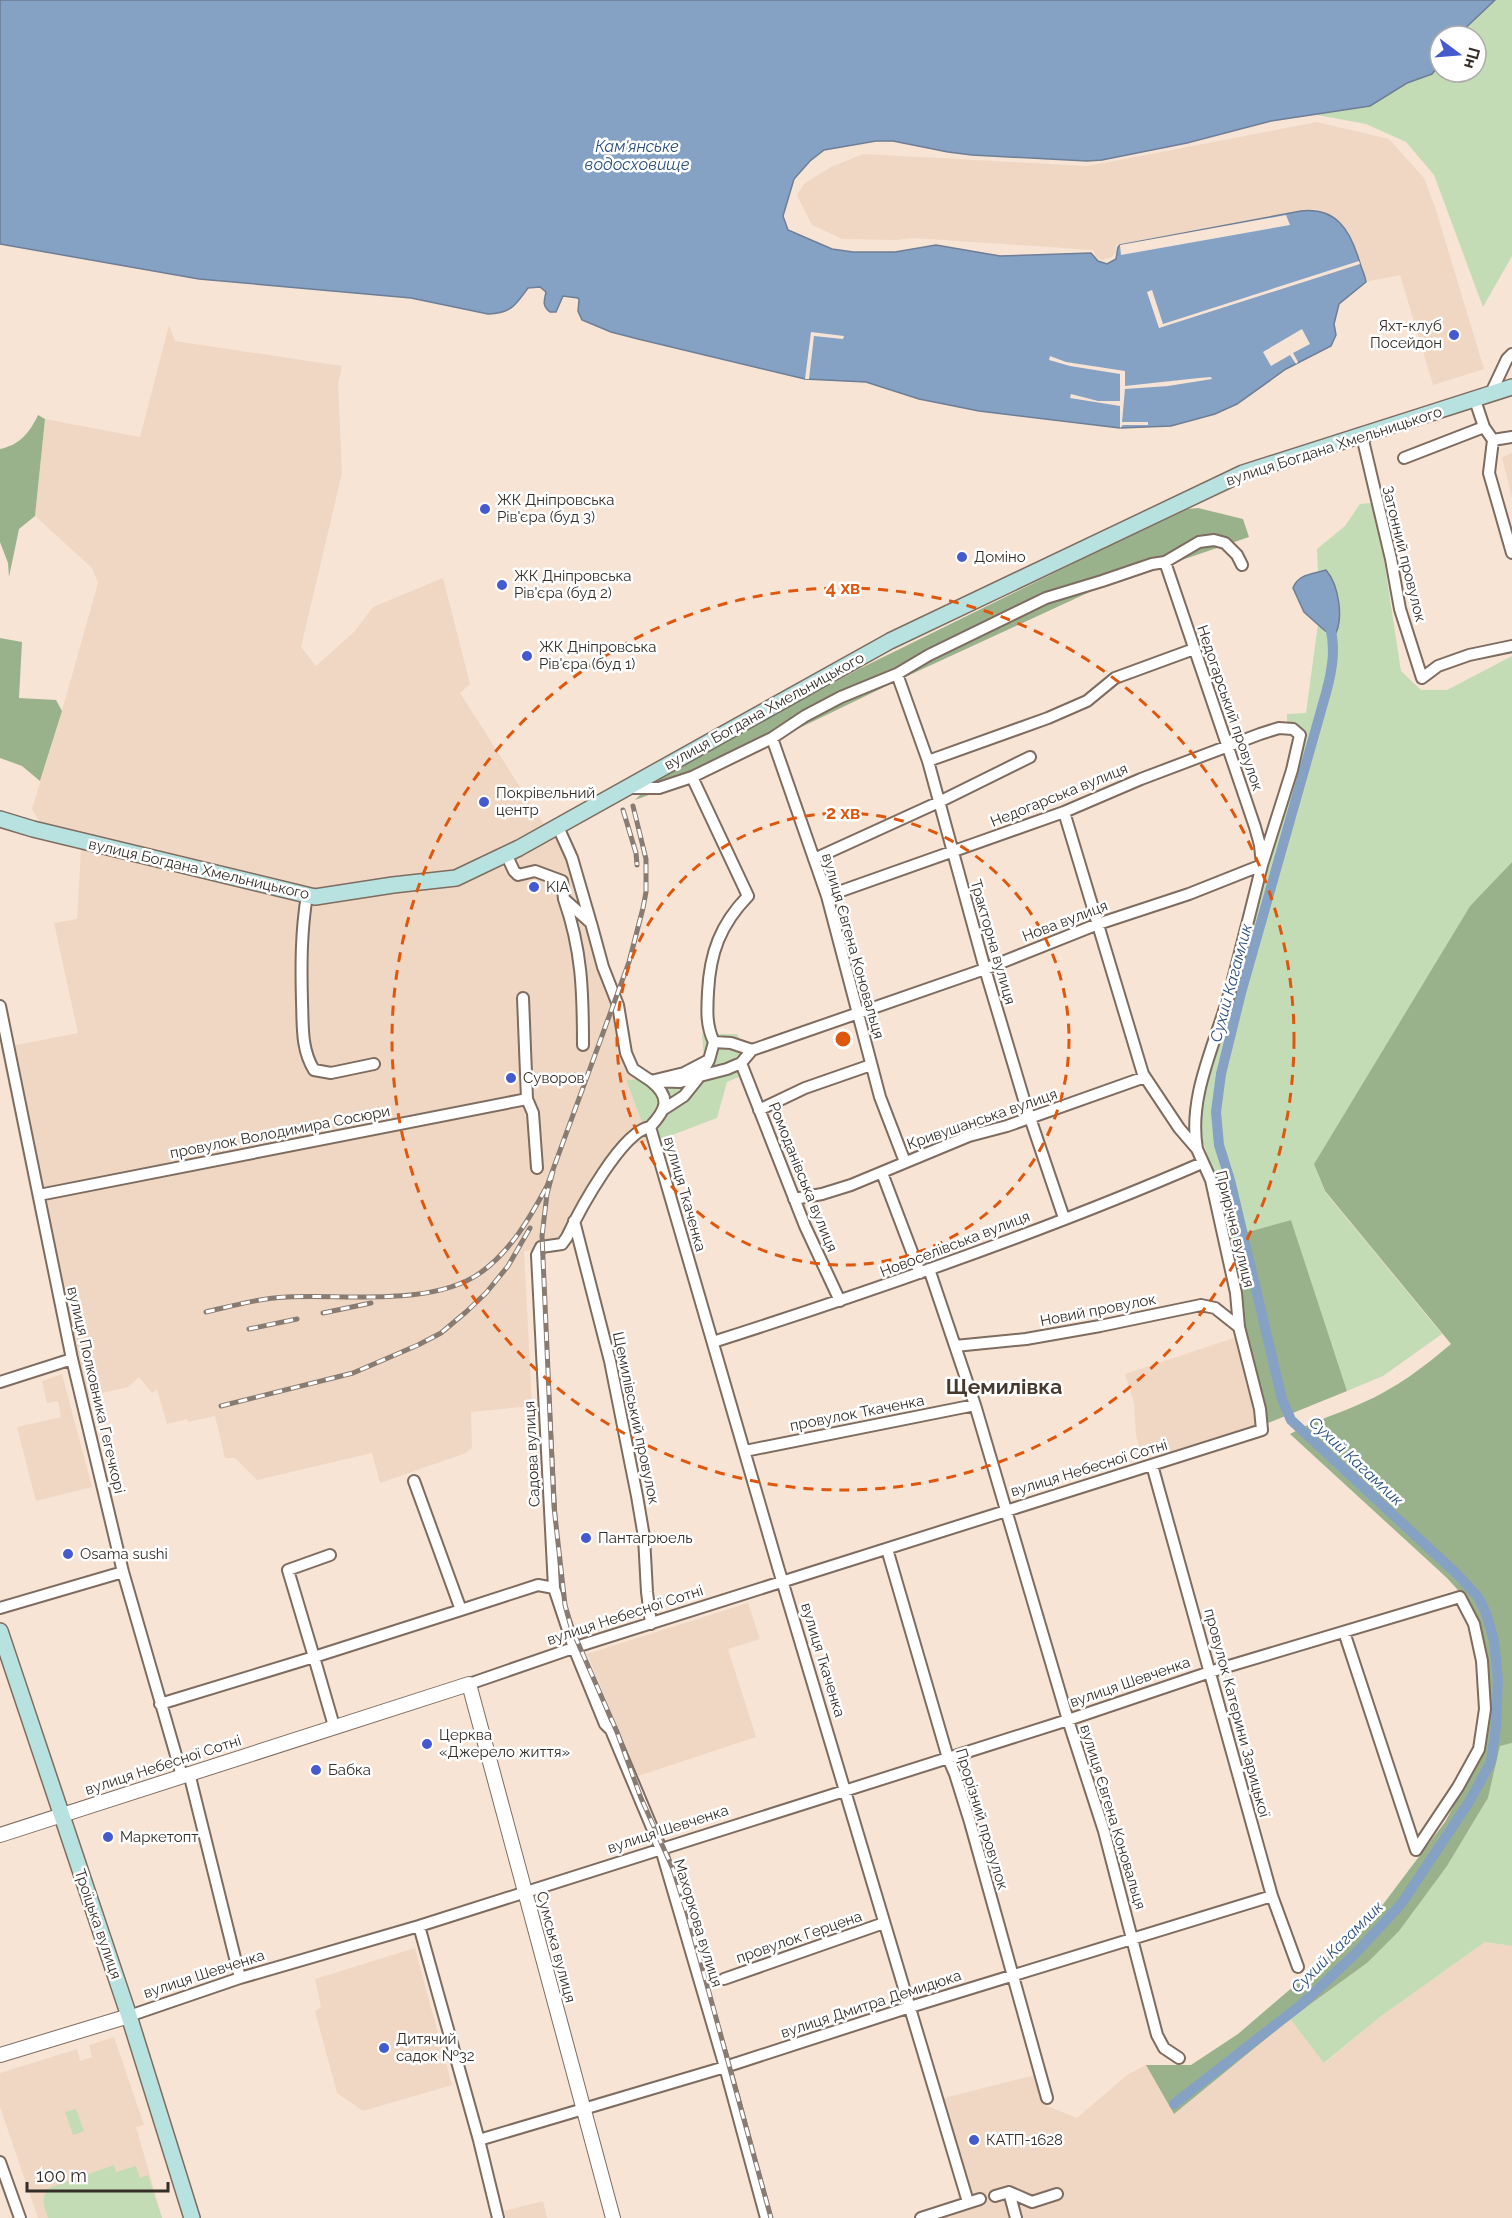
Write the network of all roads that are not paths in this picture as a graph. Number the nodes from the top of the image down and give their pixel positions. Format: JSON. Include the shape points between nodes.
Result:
{"nodes":[{"id":1,"x":1512,"y":354,"type":"edge"},
{"id":2,"x":1512,"y":387,"type":"edge"},
{"id":3,"x":1490,"y":395,"type":"junction"},
{"id":4,"x":1474,"y":400,"type":"junction"},
{"id":5,"x":1484,"y":427,"type":"junction"},
{"id":6,"x":1362,"y":436,"type":"junction"},
{"id":7,"x":1512,"y":437,"type":"edge"},
{"id":8,"x":1493,"y":440,"type":"junction"},
{"id":9,"x":1404,"y":458,"type":"dead end"},
{"id":10,"x":1512,"y":553,"type":"edge"},
{"id":11,"x":1165,"y":562,"type":"junction"},
{"id":12,"x":1242,"y":565,"type":"dead end"},
{"id":13,"x":1512,"y":646,"type":"edge"},
{"id":14,"x":1194,"y":649,"type":"junction"},
{"id":15,"x":897,"y":674,"type":"junction"},
{"id":16,"x":772,"y":738,"type":"junction"},
{"id":17,"x":1228,"y":748,"type":"junction"},
{"id":18,"x":1030,"y":757,"type":"dead end"},
{"id":19,"x":928,"y":761,"type":"junction"},
{"id":20,"x":692,"y":777,"type":"junction"},
{"id":21,"x":627,"y":788,"type":"junction"},
{"id":22,"x":939,"y":802,"type":"junction"},
{"id":23,"x":1064,"y":812,"type":"junction"},
{"id":24,"x":0,"y":819,"type":"edge"},
{"id":25,"x":558,"y":827,"type":"junction"},
{"id":26,"x":953,"y":852,"type":"junction"},
{"id":27,"x":506,"y":854,"type":"junction"},
{"id":28,"x":814,"y":859,"type":"junction"},
{"id":29,"x":1262,"y":865,"type":"junction"},
{"id":30,"x":562,"y":881,"type":"junction"},
{"id":31,"x":581,"y":889,"type":"junction"},
{"id":32,"x":308,"y":895,"type":"junction"},
{"id":33,"x":827,"y":896,"type":"junction"},
{"id":34,"x":564,"y":899,"type":"junction"},
{"id":35,"x":591,"y":923,"type":"junction"},
{"id":36,"x":1098,"y":924,"type":"junction"},
{"id":37,"x":985,"y":969,"type":"junction"},
{"id":38,"x":523,"y":998,"type":"dead end"},
{"id":39,"x":0,"y":1006,"type":"edge"},
{"id":40,"x":856,"y":1014,"type":"junction"},
{"id":41,"x":714,"y":1042,"type":"junction"},
{"id":42,"x":584,"y":1045,"type":"dead end"},
{"id":43,"x":752,"y":1050,"type":"junction"},
{"id":44,"x":709,"y":1060,"type":"junction"},
{"id":45,"x":741,"y":1063,"type":"junction"},
{"id":46,"x":374,"y":1064,"type":"dead end"},
{"id":47,"x":871,"y":1065,"type":"junction"},
{"id":48,"x":700,"y":1076,"type":"junction"},
{"id":49,"x":1145,"y":1077,"type":"junction"},
{"id":50,"x":651,"y":1081,"type":"junction"},
{"id":51,"x":527,"y":1100,"type":"junction"},
{"id":52,"x":664,"y":1109,"type":"junction"},
{"id":53,"x":759,"y":1110,"type":"junction"},
{"id":54,"x":1030,"y":1118,"type":"junction"},
{"id":55,"x":650,"y":1127,"type":"junction"},
{"id":56,"x":1197,"y":1149,"type":"junction"},
{"id":57,"x":905,"y":1162,"type":"junction"},
{"id":58,"x":1202,"y":1163,"type":"junction"},
{"id":59,"x":537,"y":1168,"type":"dead end"},
{"id":60,"x":882,"y":1173,"type":"junction"},
{"id":61,"x":39,"y":1195,"type":"junction"},
{"id":62,"x":794,"y":1199,"type":"junction"},
{"id":63,"x":1064,"y":1218,"type":"junction"},
{"id":64,"x":574,"y":1221,"type":"junction"},
{"id":65,"x":924,"y":1271,"type":"junction"},
{"id":66,"x":840,"y":1301,"type":"junction"},
{"id":67,"x":1239,"y":1327,"type":"junction"},
{"id":68,"x":713,"y":1341,"type":"junction"},
{"id":69,"x":955,"y":1346,"type":"junction"},
{"id":70,"x":72,"y":1359,"type":"junction"},
{"id":71,"x":0,"y":1382,"type":"edge"},
{"id":72,"x":975,"y":1405,"type":"junction"},
{"id":73,"x":1262,"y":1430,"type":"joint"},
{"id":74,"x":745,"y":1451,"type":"junction"},
{"id":75,"x":1152,"y":1465,"type":"junction"},
{"id":76,"x":414,"y":1482,"type":"dead end"},
{"id":77,"x":1006,"y":1511,"type":"junction"},
{"id":78,"x":887,"y":1549,"type":"junction"},
{"id":79,"x":330,"y":1555,"type":"dead end"},
{"id":80,"x":123,"y":1572,"type":"junction"},
{"id":81,"x":784,"y":1582,"type":"junction"},
{"id":82,"x":554,"y":1588,"type":"junction"},
{"id":83,"x":0,"y":1608,"type":"edge"},
{"id":84,"x":461,"y":1610,"type":"junction"},
{"id":85,"x":651,"y":1624,"type":"junction"},
{"id":86,"x":0,"y":1631,"type":"edge"},
{"id":87,"x":1344,"y":1632,"type":"junction"},
{"id":88,"x":574,"y":1648,"type":"junction"},
{"id":89,"x":314,"y":1657,"type":"junction"},
{"id":90,"x":1210,"y":1672,"type":"junction"},
{"id":91,"x":469,"y":1684,"type":"junction"},
{"id":92,"x":160,"y":1704,"type":"junction"},
{"id":93,"x":1068,"y":1720,"type":"junction"},
{"id":94,"x":334,"y":1726,"type":"junction"},
{"id":95,"x":948,"y":1758,"type":"junction"},
{"id":96,"x":186,"y":1774,"type":"junction"},
{"id":97,"x":846,"y":1789,"type":"junction"},
{"id":98,"x":60,"y":1815,"type":"junction"},
{"id":99,"x":0,"y":1835,"type":"edge"},
{"id":100,"x":661,"y":1849,"type":"junction"},
{"id":101,"x":524,"y":1892,"type":"junction"},
{"id":102,"x":1272,"y":1896,"type":"junction"},
{"id":103,"x":884,"y":1923,"type":"junction"},
{"id":104,"x":419,"y":1926,"type":"junction"},
{"id":105,"x":1133,"y":1939,"type":"junction"},
{"id":106,"x":1298,"y":1967,"type":"dead end"},
{"id":107,"x":1013,"y":1975,"type":"junction"},
{"id":108,"x":240,"y":1978,"type":"junction"},
{"id":109,"x":724,"y":1979,"type":"dead end"},
{"id":110,"x":910,"y":2007,"type":"junction"},
{"id":111,"x":129,"y":2016,"type":"junction"},
{"id":112,"x":0,"y":2055,"type":"edge"},
{"id":113,"x":1179,"y":2058,"type":"dead end"},
{"id":114,"x":725,"y":2067,"type":"junction"},
{"id":115,"x":1047,"y":2098,"type":"dead end"},
{"id":116,"x":583,"y":2109,"type":"junction"},
{"id":117,"x":479,"y":2140,"type":"junction"},
{"id":118,"x":0,"y":2162,"type":"edge"},
{"id":119,"x":1009,"y":2192,"type":"junction"},
{"id":120,"x":1057,"y":2194,"type":"dead end"},
{"id":121,"x":994,"y":2196,"type":"dead end"},
{"id":122,"x":980,"y":2199,"type":"dead end"},
{"id":123,"x":968,"y":2202,"type":"junction"},
{"id":124,"x":20,"y":2218,"type":"edge"},
{"id":125,"x":192,"y":2218,"type":"edge"},
{"id":126,"x":498,"y":2218,"type":"edge"},
{"id":127,"x":613,"y":2218,"type":"edge"},
{"id":128,"x":766,"y":2218,"type":"edge"},
{"id":129,"x":921,"y":2218,"type":"edge"},
{"id":130,"x":1016,"y":2218,"type":"edge"}],
"edges":[{"from":1,"to":3,"type":"street"},
{"from":2,"to":3,"type":"main road","name":"вулиця Богдана Хмельницького"},
{"from":3,"to":4,"type":"main road","name":"вулиця Богдана Хмельницького"},
{"from":4,"to":5,"type":"street"},
{"from":4,"to":6,"type":"main road","name":"вулиця Богдана Хмельницького"},
{"from":5,"to":8,"type":"street"},
{"from":5,"to":9,"type":"street"},
{"from":6,"to":13,"type":"street","name":"Затонний провулок","via":[[1400,609],[1422,678],[1437,666]]},
{"from":6,"to":21,"type":"main road","name":"вулиця Богдана Хмельницького","via":[[1243,473],[954,610],[890,641]]},
{"from":7,"to":8,"type":"street"},
{"from":8,"to":10,"type":"street","via":[[1490,473]]},
{"from":11,"to":12,"type":"street","via":[[1199,542],[1214,540],[1225,543]]},
{"from":11,"to":14,"type":"street","name":"Недогарський провулок"},
{"from":11,"to":15,"type":"street","via":[[1046,598]]},
{"from":14,"to":17,"type":"street","name":"Недогарський провулок"},
{"from":14,"to":19,"type":"street","via":[[1115,678],[1087,700],[1048,718]]},
{"from":15,"to":16,"type":"street","via":[[841,697]]},
{"from":15,"to":19,"type":"street","name":"Тракторна вулиця"},
{"from":16,"to":20,"type":"street"},
{"from":16,"to":28,"type":"street","name":"вулиця Євгена Коновальця"},
{"from":17,"to":23,"type":"street","name":"Недогарська вулиця"},
{"from":17,"to":29,"type":"street","name":"Недогарський провулок","via":[[1255,827]]},
{"from":17,"to":29,"type":"street","name":"Недогарська вулиця","via":[[1279,728],[1293,729],[1300,735]]},
{"from":18,"to":22,"type":"street"},
{"from":19,"to":22,"type":"street","name":"Тракторна вулиця"},
{"from":20,"to":21,"type":"street","via":[[659,788]]},
{"from":20,"to":41,"type":"street","via":[[748,896],[735,909],[719,937],[709,965],[707,1028]]},
{"from":21,"to":25,"type":"main road","name":"вулиця Богдана Хмельницького"},
{"from":22,"to":26,"type":"street","name":"Тракторна вулиця"},
{"from":22,"to":28,"type":"street"},
{"from":23,"to":26,"type":"street","name":"Недогарська вулиця"},
{"from":23,"to":36,"type":"street","name":"Прирічна вулиця"},
{"from":24,"to":32,"type":"main road","name":"вулиця Богдана Хмельницького"},
{"from":25,"to":27,"type":"main road","name":"вулиця Богдана Хмельницького"},
{"from":25,"to":31,"type":"street"},
{"from":26,"to":33,"type":"street","name":"Недогарська вулиця"},
{"from":26,"to":37,"type":"street","name":"Тракторна вулиця"},
{"from":27,"to":30,"type":"street","via":[[518,875],[535,871]]},
{"from":27,"to":32,"type":"main road","name":"вулиця Богдана Хмельницького","via":[[456,878]]},
{"from":28,"to":33,"type":"street","name":"вулиця Євгена Коновальця"},
{"from":29,"to":36,"type":"street","name":"Нова вулиця"},
{"from":29,"to":56,"type":"street","via":[[1229,995],[1199,1089],[1194,1131]]},
{"from":30,"to":31,"type":"street"},
{"from":30,"to":34,"type":"street"},
{"from":31,"to":35,"type":"street"},
{"from":32,"to":46,"type":"street","via":[[300,962],[307,1059],[314,1070],[331,1072]]},
{"from":33,"to":40,"type":"street","name":"вулиця Євгена Коновальця"},
{"from":34,"to":35,"type":"street"},
{"from":34,"to":42,"type":"street","via":[[579,951]]},
{"from":35,"to":50,"type":"street","via":[[618,1005],[626,1053],[633,1069]]},
{"from":36,"to":37,"type":"street","name":"Нова вулиця"},
{"from":36,"to":49,"type":"street","name":"Прирічна вулиця"},
{"from":37,"to":40,"type":"street","name":"Нова вулиця"},
{"from":37,"to":54,"type":"street","name":"Тракторна вулиця"},
{"from":38,"to":51,"type":"street"},
{"from":39,"to":61,"type":"street","name":"вулиця Полковника Гегечкорі"},
{"from":40,"to":43,"type":"street","name":"Нова вулиця"},
{"from":40,"to":47,"type":"street","name":"вулиця Євгена Коновальця"},
{"from":41,"to":43,"type":"street"},
{"from":41,"to":44,"type":"street"},
{"from":43,"to":45,"type":"street"},
{"from":44,"to":48,"type":"street"},
{"from":44,"to":50,"type":"street","via":[[684,1073]]},
{"from":45,"to":48,"type":"street"},
{"from":45,"to":53,"type":"street","name":"Ромоданівська вулиця"},
{"from":47,"to":53,"type":"street","via":[[805,1088]]},
{"from":47,"to":57,"type":"street","name":"вулиця Євгена Коновальця"},
{"from":48,"to":50,"type":"street","via":[[680,1082]]},
{"from":48,"to":52,"type":"street","via":[[684,1096]]},
{"from":49,"to":54,"type":"street","name":"Кривушанська вулиця"},
{"from":49,"to":56,"type":"street","name":"Прирічна вулиця"},
{"from":50,"to":52,"type":"street","via":[[663,1094]]},
{"from":51,"to":59,"type":"street","via":[[533,1113]]},
{"from":51,"to":61,"type":"street","name":"провулок Володимира Сосюри"},
{"from":52,"to":55,"type":"street"},
{"from":53,"to":62,"type":"street","name":"Ромоданівська вулиця"},
{"from":54,"to":57,"type":"street","name":"Кривушанська вулиця","via":[[969,1136]]},
{"from":54,"to":63,"type":"street","name":"Тракторна вулиця"},
{"from":55,"to":64,"type":"street","via":[[642,1128],[614,1158]]},
{"from":55,"to":68,"type":"street","name":"вулиця Ткаченка"},
{"from":56,"to":58,"type":"street","name":"Прирічна вулиця"},
{"from":57,"to":60,"type":"street","name":"Кривушанська вулиця"},
{"from":58,"to":63,"type":"street","name":"Новоселівська вулиця"},
{"from":58,"to":67,"type":"street","name":"Прирічна вулиця","via":[[1219,1211]]},
{"from":60,"to":62,"type":"street","name":"Кривушанська вулиця","via":[[822,1194]]},
{"from":60,"to":65,"type":"street","name":"вулиця Євгена Коновальця"},
{"from":61,"to":70,"type":"street","name":"вулиця Полковника Гегечкорі"},
{"from":62,"to":66,"type":"street","name":"Ромоданівська вулиця"},
{"from":63,"to":65,"type":"street","name":"Новоселівська вулиця"},
{"from":64,"to":82,"type":"street","name":"Садова вулиця","via":[[562,1244],[541,1247],[537,1255]]},
{"from":64,"to":85,"type":"street","name":"Щемилівський провулок","via":[[610,1361],[637,1496]]},
{"from":65,"to":66,"type":"street","name":"Новоселівська вулиця"},
{"from":65,"to":69,"type":"street","name":"вулиця Євгена Коновальця"},
{"from":66,"to":68,"type":"street","name":"Новоселівська вулиця"},
{"from":67,"to":69,"type":"street","name":"Новий провулок","via":[[1215,1308],[1201,1305],[1026,1339]]},
{"from":67,"to":73,"type":"street","name":"Прирічна вулиця"},
{"from":68,"to":74,"type":"street","name":"вулиця Ткаченка"},
{"from":69,"to":72,"type":"street","name":"вулиця Євгена Коновальця"},
{"from":70,"to":71,"type":"street"},
{"from":70,"to":80,"type":"street","name":"вулиця Полковника Гегечкорі"},
{"from":72,"to":74,"type":"street","name":"провулок Ткаченка"},
{"from":72,"to":77,"type":"street","name":"вулиця Євгена Коновальця"},
{"from":73,"to":75,"type":"street","name":"вулиця Небесної Сотні"},
{"from":74,"to":81,"type":"street","name":"вулиця Ткаченка"},
{"from":75,"to":77,"type":"street","name":"вулиця Небесної Сотні"},
{"from":75,"to":90,"type":"street","name":"провулок Катерини Зарицької"},
{"from":76,"to":84,"type":"street"},
{"from":77,"to":78,"type":"street","name":"вулиця Небесної Сотні"},
{"from":77,"to":93,"type":"street","name":"вулиця Євгена Коновальця"},
{"from":78,"to":81,"type":"street","name":"вулиця Небесної Сотні"},
{"from":78,"to":95,"type":"street","name":"Прорізний провулок"},
{"from":79,"to":89,"type":"street","via":[[288,1570]]},
{"from":80,"to":83,"type":"street"},
{"from":80,"to":92,"type":"street","name":"вулиця Полковника Гегечкорі"},
{"from":81,"to":85,"type":"street","name":"вулиця Небесної Сотні"},
{"from":81,"to":97,"type":"street","name":"вулиця Ткаченка"},
{"from":82,"to":84,"type":"street","via":[[538,1585]]},
{"from":82,"to":88,"type":"street","name":"Садова вулиця"},
{"from":84,"to":89,"type":"street"},
{"from":85,"to":88,"type":"street","name":"вулиця Небесної Сотні"},
{"from":86,"to":98,"type":"main road","name":"Троїцька вулиця"},
{"from":87,"to":87,"type":"street","name":"вулиця Шевченка","via":[[1460,1597],[1474,1624],[1482,1661],[1485,1709],[1479,1749],[1416,1850]]},
{"from":87,"to":90,"type":"street","name":"вулиця Шевченка"},
{"from":88,"to":91,"type":"street","name":"вулиця Небесної Сотні"},
{"from":88,"to":100,"type":"street","name":"Махоркова вулиця"},
{"from":89,"to":92,"type":"street"},
{"from":89,"to":94,"type":"street"},
{"from":90,"to":93,"type":"street","name":"вулиця Шевченка"},
{"from":90,"to":102,"type":"street","name":"провулок Катерини Зарицької"},
{"from":91,"to":94,"type":"street","name":"вулиця Небесної Сотні"},
{"from":91,"to":101,"type":"street","name":"Сумська вулиця"},
{"from":92,"to":96,"type":"street","name":"вулиця Полковника Гегечкорі"},
{"from":93,"to":95,"type":"street","name":"вулиця Шевченка"},
{"from":93,"to":105,"type":"street","name":"вулиця Євгена Коновальця"},
{"from":94,"to":96,"type":"street","name":"вулиця Небесної Сотні"},
{"from":95,"to":97,"type":"street","name":"вулиця Шевченка"},
{"from":95,"to":107,"type":"street","name":"Прорізний провулок"},
{"from":96,"to":98,"type":"street","name":"вулиця Небесної Сотні"},
{"from":96,"to":108,"type":"street","name":"вулиця Полковника Гегечкорі"},
{"from":97,"to":100,"type":"street","name":"вулиця Шевченка"},
{"from":97,"to":103,"type":"street","name":"вулиця Ткаченка"},
{"from":98,"to":99,"type":"street","name":"вулиця Небесної Сотні"},
{"from":98,"to":111,"type":"main road","name":"Троїцька вулиця"},
{"from":100,"to":101,"type":"street","name":"вулиця Шевченка"},
{"from":100,"to":114,"type":"street","name":"Махоркова вулиця"},
{"from":101,"to":104,"type":"street","name":"вулиця Шевченка"},
{"from":101,"to":116,"type":"street","name":"Сумська вулиця"},
{"from":102,"to":105,"type":"street","name":"вулиця Дмитра Демидюка"},
{"from":102,"to":106,"type":"street","name":"провулок Катерини Зарицької"},
{"from":103,"to":109,"type":"street","name":"провулок Герцена"},
{"from":103,"to":110,"type":"street","name":"вулиця Ткаченка"},
{"from":104,"to":108,"type":"street","name":"вулиця Шевченка"},
{"from":104,"to":117,"type":"street"},
{"from":105,"to":107,"type":"street","name":"вулиця Дмитра Демидюка"},
{"from":105,"to":113,"type":"street","name":"вулиця Євгена Коновальця","via":[[1157,2034],[1164,2048]]},
{"from":107,"to":110,"type":"street","name":"вулиця Дмитра Демидюка"},
{"from":107,"to":115,"type":"street","name":"Прорізний провулок"},
{"from":108,"to":111,"type":"street","name":"вулиця Шевченка"},
{"from":110,"to":114,"type":"street","name":"вулиця Дмитра Демидюка"},
{"from":110,"to":123,"type":"street","name":"вулиця Ткаченка"},
{"from":111,"to":112,"type":"street","name":"вулиця Шевченка"},
{"from":111,"to":125,"type":"main road","name":"Троїцька вулиця"},
{"from":114,"to":116,"type":"street","name":"вулиця Дмитра Демидюка"},
{"from":114,"to":128,"type":"street","name":"Махоркова вулиця"},
{"from":116,"to":117,"type":"street","name":"вулиця Дмитра Демидюка"},
{"from":116,"to":127,"type":"street","name":"Сумська вулиця"},
{"from":117,"to":126,"type":"street"},
{"from":118,"to":124,"type":"street"},
{"from":119,"to":120,"type":"street","via":[[1032,2202]]},
{"from":119,"to":121,"type":"street"},
{"from":119,"to":130,"type":"street"},
{"from":122,"to":123,"type":"street"},
{"from":123,"to":129,"type":"street"}]}
